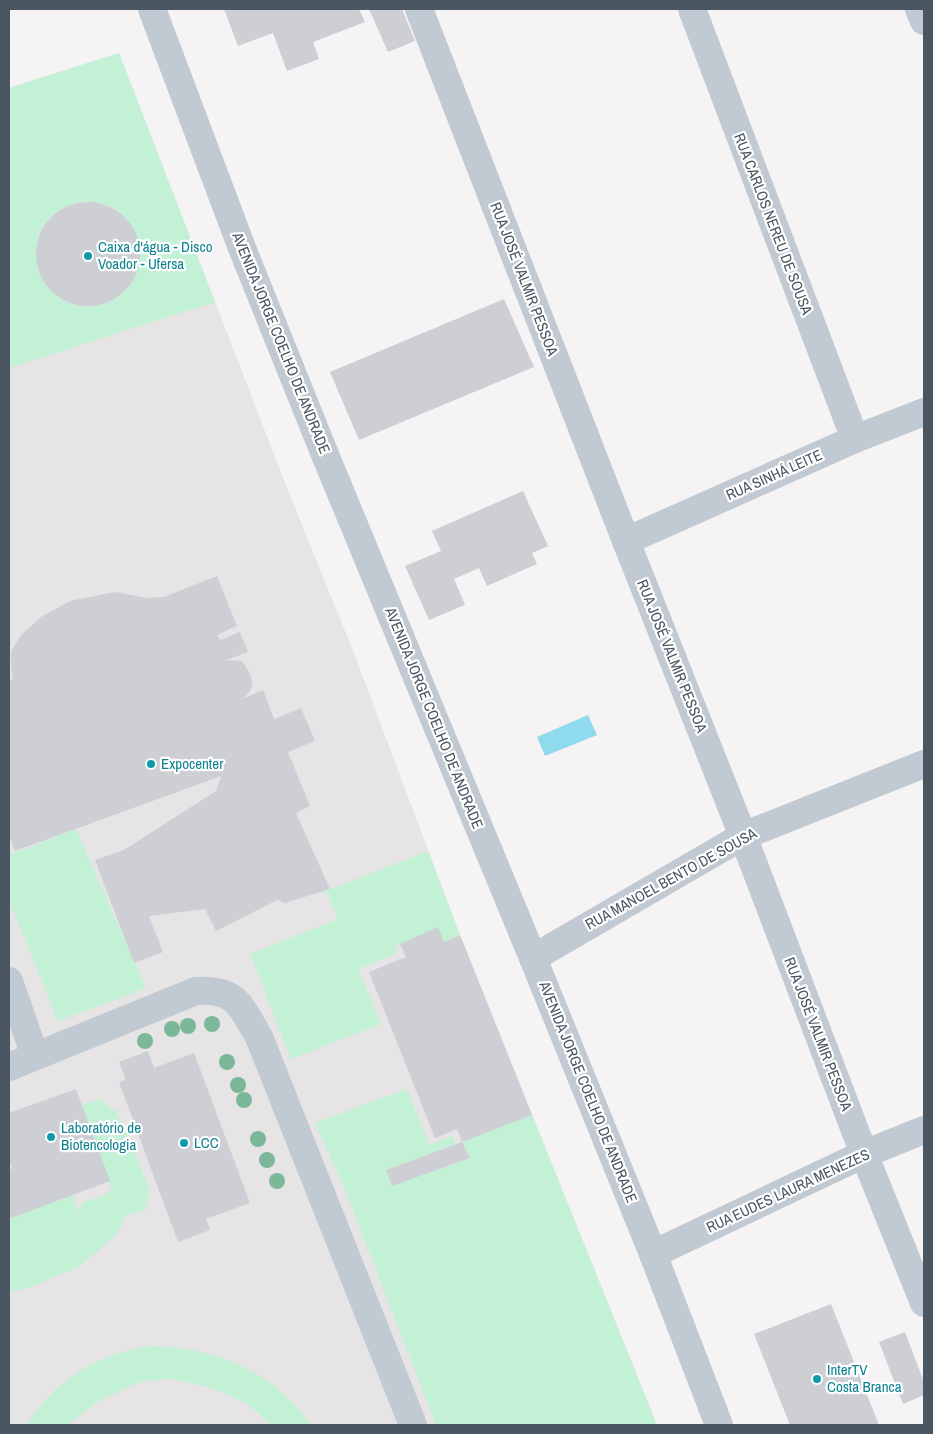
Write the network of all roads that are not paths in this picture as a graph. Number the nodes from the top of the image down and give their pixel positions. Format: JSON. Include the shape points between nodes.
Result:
{"nodes":[{"id":1,"x":152,"y":9,"type":"edge"},
{"id":2,"x":419,"y":9,"type":"edge"},
{"id":3,"x":692,"y":9,"type":"edge"},
{"id":4,"x":920,"y":9,"type":"edge"},
{"id":5,"x":924,"y":21,"type":"edge"},
{"id":6,"x":924,"y":412,"type":"edge"},
{"id":7,"x":855,"y":439,"type":"junction"},
{"id":8,"x":626,"y":541,"type":"junction"},
{"id":9,"x":924,"y":764,"type":"edge"},
{"id":10,"x":743,"y":836,"type":"junction"},
{"id":11,"x":533,"y":958,"type":"junction"},
{"id":12,"x":9,"y":981,"type":"edge"},
{"id":13,"x":35,"y":1056,"type":"junction"},
{"id":14,"x":9,"y":1067,"type":"edge"},
{"id":15,"x":924,"y":1130,"type":"edge"},
{"id":16,"x":864,"y":1154,"type":"junction"},
{"id":17,"x":653,"y":1254,"type":"junction"},
{"id":18,"x":924,"y":1303,"type":"edge"},
{"id":19,"x":413,"y":1425,"type":"edge"},
{"id":20,"x":719,"y":1425,"type":"edge"}],
"edges":[{"from":1,"to":11,"type":"street","name":"AVENIDA JORGE COELHO DE ANDRADE","via":[[326,458]]},
{"from":2,"to":8,"type":"street","name":"RUA JOSÉ VALMIR PESSOA"},
{"from":3,"to":7,"type":"street","name":"RUA CARLOS NEREU DE SOUSA"},
{"from":4,"to":5,"type":"street"},
{"from":6,"to":7,"type":"street","name":"RUA SINHÁ LEITE"},
{"from":7,"to":8,"type":"street","name":"RUA SINHÁ LEITE"},
{"from":8,"to":10,"type":"street","name":"RUA JOSÉ VALMIR PESSOA"},
{"from":9,"to":10,"type":"street","name":"RUA MANOEL BENTO DE SOUSA"},
{"from":10,"to":11,"type":"street","name":"RUA MANOEL BENTO DE SOUSA"},
{"from":10,"to":16,"type":"street","name":"RUA JOSÉ VALMIR PESSOA"},
{"from":11,"to":17,"type":"street","name":"AVENIDA JORGE COELHO DE ANDRADE"},
{"from":12,"to":13,"type":"street"},
{"from":13,"to":14,"type":"street"},
{"from":13,"to":19,"type":"street","via":[[196,991],[213,990],[232,997],[259,1037]]},
{"from":15,"to":16,"type":"street","name":"RUA EUDES LAURA MENEZES"},
{"from":16,"to":17,"type":"street","name":"RUA EUDES LAURA MENEZES"},
{"from":16,"to":18,"type":"street","name":"RUA JOSÉ VALMIR PESSOA"},
{"from":17,"to":20,"type":"street","name":"AVENIDA JORGE COELHO DE ANDRADE"}]}
